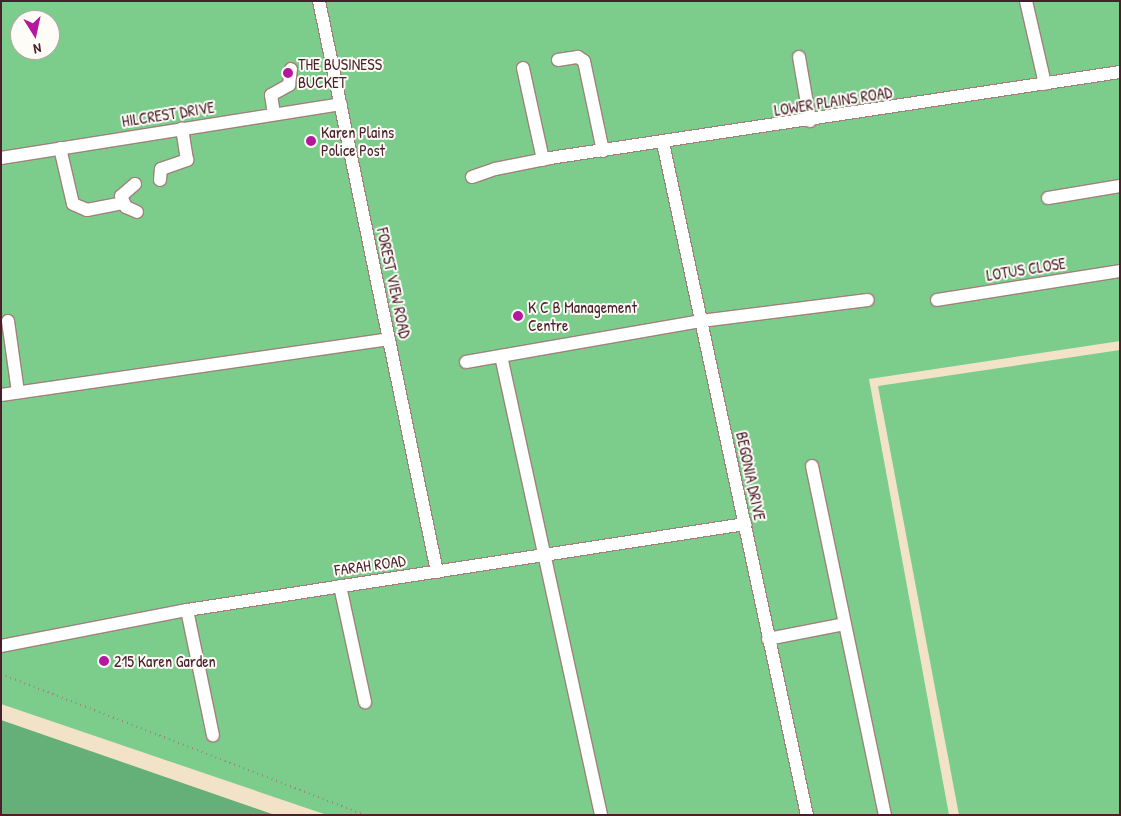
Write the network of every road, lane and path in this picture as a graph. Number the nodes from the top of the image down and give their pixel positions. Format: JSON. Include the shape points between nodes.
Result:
{"nodes":[{"id":1,"x":319,"y":1,"type":"edge"},
{"id":2,"x":1026,"y":1,"type":"edge"},
{"id":3,"x":799,"y":57,"type":"dead end"},
{"id":4,"x":558,"y":60,"type":"dead end"},
{"id":5,"x":523,"y":68,"type":"dead end"},
{"id":6,"x":291,"y":69,"type":"dead end"},
{"id":7,"x":1120,"y":72,"type":"edge"},
{"id":8,"x":1045,"y":84,"type":"junction"},
{"id":9,"x":341,"y":104,"type":"junction"},
{"id":10,"x":274,"y":114,"type":"junction"},
{"id":11,"x":810,"y":120,"type":"junction"},
{"id":12,"x":182,"y":128,"type":"junction"},
{"id":13,"x":663,"y":143,"type":"junction"},
{"id":14,"x":60,"y":148,"type":"junction"},
{"id":15,"x":603,"y":151,"type":"junction"},
{"id":16,"x":1,"y":158,"type":"edge"},
{"id":17,"x":546,"y":159,"type":"junction"},
{"id":18,"x":472,"y":177,"type":"dead end"},
{"id":19,"x":160,"y":180,"type":"dead end"},
{"id":20,"x":135,"y":184,"type":"dead end"},
{"id":21,"x":1120,"y":186,"type":"edge"},
{"id":22,"x":1048,"y":198,"type":"dead end"},
{"id":23,"x":122,"y":203,"type":"junction"},
{"id":24,"x":137,"y":212,"type":"dead end"},
{"id":25,"x":1120,"y":271,"type":"edge"},
{"id":26,"x":868,"y":300,"type":"dead end"},
{"id":27,"x":937,"y":300,"type":"dead end"},
{"id":28,"x":8,"y":321,"type":"dead end"},
{"id":29,"x":700,"y":321,"type":"junction"},
{"id":30,"x":389,"y":339,"type":"junction"},
{"id":31,"x":501,"y":356,"type":"junction"},
{"id":32,"x":466,"y":362,"type":"dead end"},
{"id":33,"x":18,"y":392,"type":"junction"},
{"id":34,"x":1,"y":395,"type":"edge"},
{"id":35,"x":812,"y":466,"type":"dead end"},
{"id":36,"x":745,"y":524,"type":"junction"},
{"id":37,"x":545,"y":555,"type":"junction"},
{"id":38,"x":437,"y":572,"type":"junction"},
{"id":39,"x":340,"y":586,"type":"junction"},
{"id":40,"x":187,"y":610,"type":"junction"},
{"id":41,"x":845,"y":624,"type":"junction"},
{"id":42,"x":768,"y":639,"type":"junction"},
{"id":43,"x":1,"y":646,"type":"edge"},
{"id":44,"x":1,"y":674,"type":"edge"},
{"id":45,"x":365,"y":702,"type":"dead end"},
{"id":46,"x":213,"y":735,"type":"dead end"},
{"id":47,"x":365,"y":815,"type":"edge"},
{"id":48,"x":600,"y":815,"type":"edge"},
{"id":49,"x":807,"y":815,"type":"edge"},
{"id":50,"x":885,"y":815,"type":"edge"}],
"edges":[{"from":1,"to":9,"type":"street","name":"FOREST VIEW ROAD"},
{"from":2,"to":8,"type":"street"},
{"from":3,"to":11,"type":"street"},
{"from":4,"to":15,"type":"street","via":[[578,57],[584,61]]},
{"from":5,"to":17,"type":"street"},
{"from":6,"to":10,"type":"street","via":[[289,85],[271,95]]},
{"from":7,"to":8,"type":"street","name":"LOWER PLAINS ROAD"},
{"from":8,"to":11,"type":"street","name":"LOWER PLAINS ROAD"},
{"from":9,"to":10,"type":"street","name":"HILCREST DRIVE"},
{"from":9,"to":30,"type":"street","name":"FOREST VIEW ROAD"},
{"from":10,"to":12,"type":"street","name":"HILCREST DRIVE"},
{"from":11,"to":13,"type":"street","name":"LOWER PLAINS ROAD"},
{"from":12,"to":14,"type":"street","name":"HILCREST DRIVE"},
{"from":12,"to":19,"type":"street","via":[[186,160],[161,169]]},
{"from":13,"to":15,"type":"street","name":"LOWER PLAINS ROAD"},
{"from":13,"to":29,"type":"street","name":"BEGONIA DRIVE"},
{"from":14,"to":16,"type":"street","name":"HILCREST DRIVE"},
{"from":14,"to":23,"type":"street","via":[[73,204],[87,210]]},
{"from":15,"to":17,"type":"street","name":"LOWER PLAINS ROAD"},
{"from":17,"to":18,"type":"street","name":"LOWER PLAINS ROAD"},
{"from":20,"to":23,"type":"street","via":[[122,192]]},
{"from":21,"to":22,"type":"street"},
{"from":23,"to":24,"type":"street"},
{"from":25,"to":27,"type":"street","name":"LOTUS CLOSE"},
{"from":26,"to":29,"type":"street"},
{"from":28,"to":33,"type":"street"},
{"from":29,"to":31,"type":"street"},
{"from":29,"to":36,"type":"street","name":"BEGONIA DRIVE"},
{"from":30,"to":33,"type":"street"},
{"from":30,"to":38,"type":"street","name":"FOREST VIEW ROAD"},
{"from":31,"to":32,"type":"street"},
{"from":31,"to":37,"type":"street"},
{"from":33,"to":34,"type":"street"},
{"from":35,"to":41,"type":"street"},
{"from":36,"to":37,"type":"street","name":"FARAH ROAD"},
{"from":36,"to":42,"type":"street","name":"BEGONIA DRIVE"},
{"from":37,"to":38,"type":"street","name":"FARAH ROAD"},
{"from":37,"to":48,"type":"street"},
{"from":38,"to":39,"type":"street","name":"FARAH ROAD"},
{"from":39,"to":40,"type":"street","name":"FARAH ROAD"},
{"from":39,"to":45,"type":"street"},
{"from":40,"to":43,"type":"street","name":"FARAH ROAD"},
{"from":40,"to":46,"type":"street"},
{"from":41,"to":42,"type":"street"},
{"from":41,"to":50,"type":"street"},
{"from":42,"to":49,"type":"street","name":"BEGONIA DRIVE"},
{"from":44,"to":47,"type":"path"}]}
